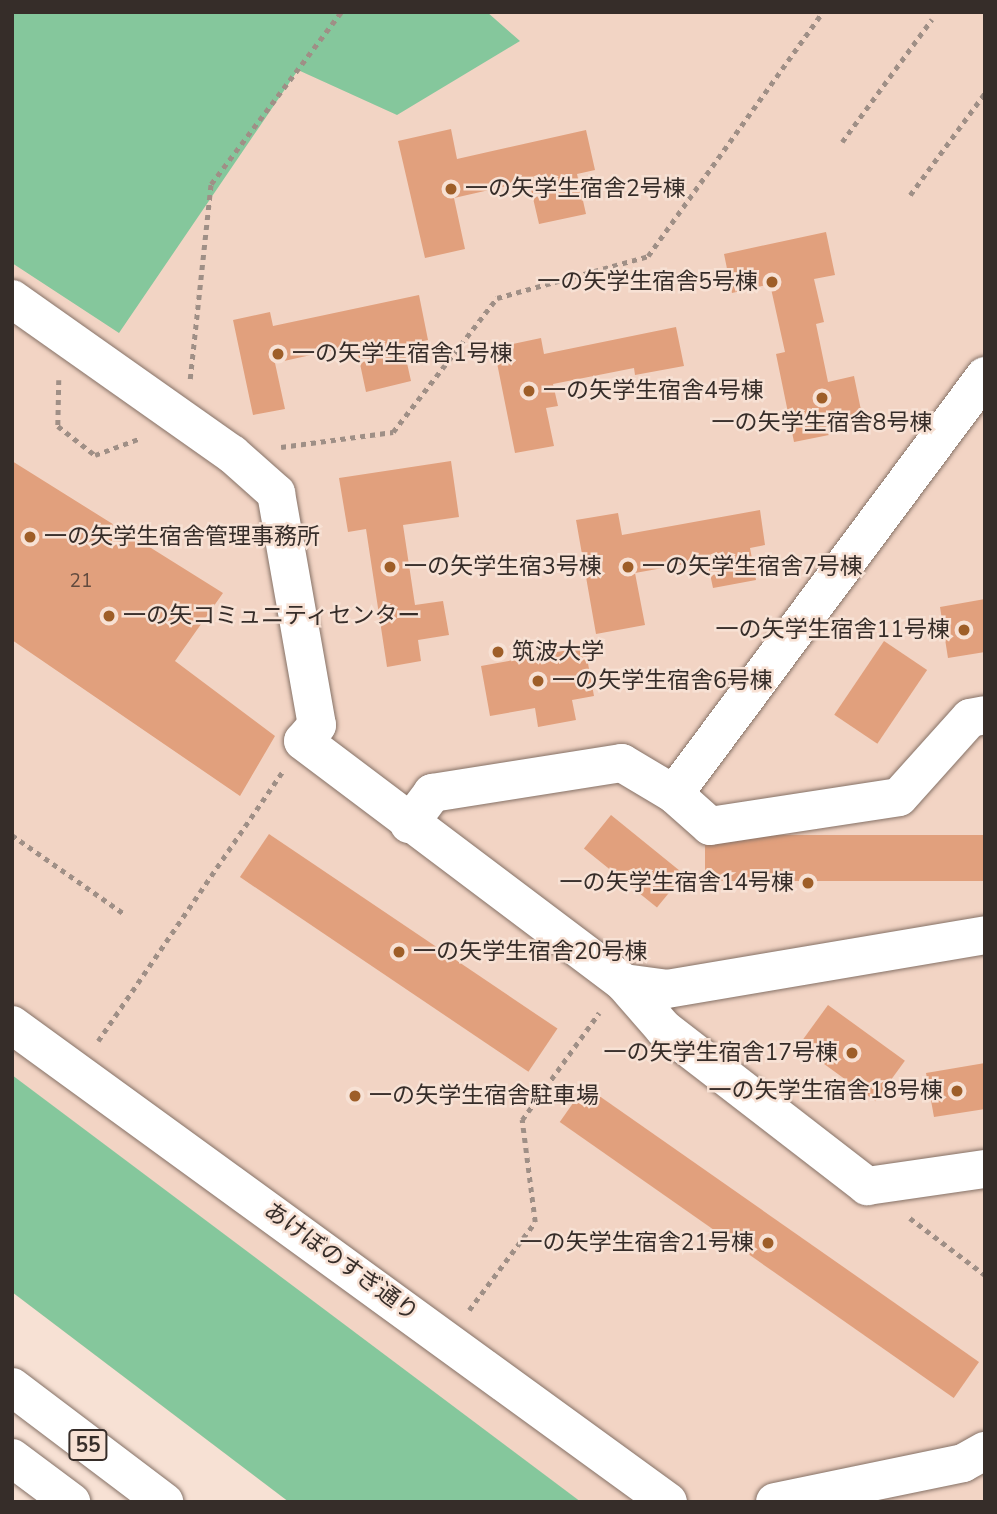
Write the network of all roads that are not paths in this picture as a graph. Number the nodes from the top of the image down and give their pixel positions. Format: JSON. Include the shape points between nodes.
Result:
{"nodes":[{"id":1,"x":12,"y":299,"type":"edge"},
{"id":2,"x":985,"y":376,"type":"edge"},
{"id":3,"x":985,"y":715,"type":"edge"},
{"id":4,"x":674,"y":794,"type":"junction"},
{"id":5,"x":409,"y":824,"type":"junction"},
{"id":6,"x":985,"y":936,"type":"edge"},
{"id":7,"x":624,"y":983,"type":"junction"},
{"id":8,"x":12,"y":1025,"type":"edge"},
{"id":9,"x":985,"y":1169,"type":"edge"},
{"id":10,"x":12,"y":1387,"type":"edge"},
{"id":11,"x":985,"y":1451,"type":"edge"},
{"id":12,"x":12,"y":1458,"type":"edge"},
{"id":13,"x":71,"y":1502,"type":"edge"},
{"id":14,"x":164,"y":1502,"type":"edge"},
{"id":15,"x":668,"y":1502,"type":"edge"},
{"id":16,"x":775,"y":1502,"type":"edge"}],
"edges":[{"from":1,"to":5,"type":"street","via":[[232,454],[276,493],[317,725],[303,741]]},
{"from":2,"to":4,"type":"street"},
{"from":3,"to":4,"type":"street","via":[[970,718],[899,796],[710,826]]},
{"from":4,"to":5,"type":"street","via":[[622,763],[432,793]]},
{"from":5,"to":7,"type":"street"},
{"from":6,"to":7,"type":"street","via":[[667,989]]},
{"from":7,"to":9,"type":"street","via":[[664,1030],[867,1186]]},
{"from":8,"to":15,"type":"street","name":"あけぼのすぎ通り","via":[[449,1338]]},
{"from":10,"to":14,"type":"street","number":"55"},
{"from":11,"to":16,"type":"street","via":[[963,1463]]},
{"from":12,"to":13,"type":"street","number":"55"}]}
